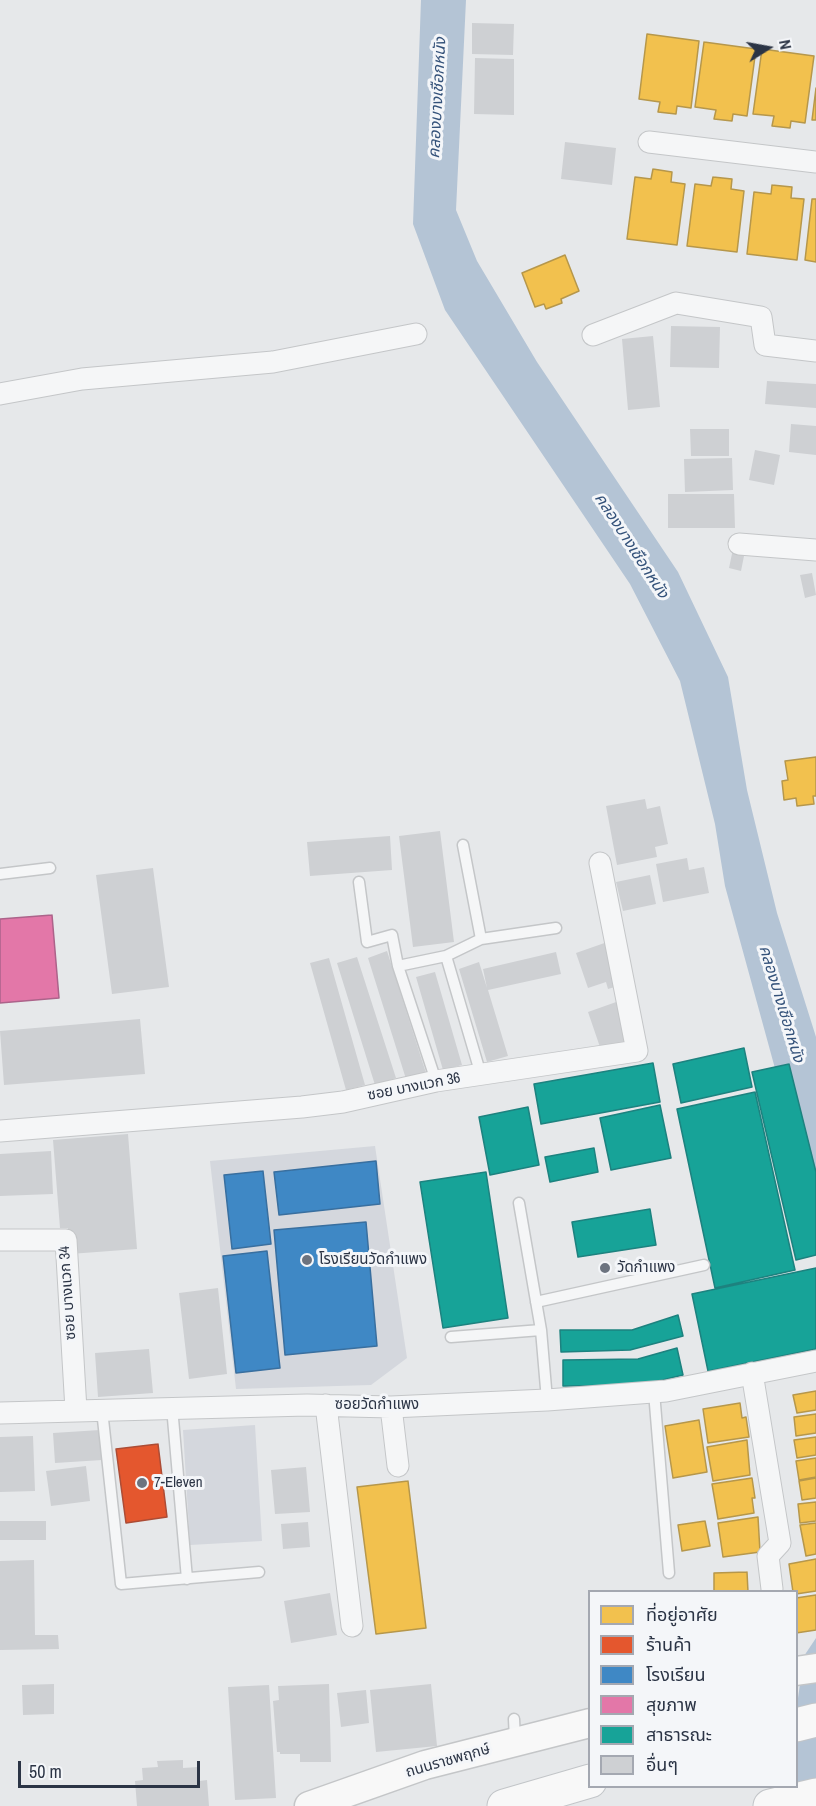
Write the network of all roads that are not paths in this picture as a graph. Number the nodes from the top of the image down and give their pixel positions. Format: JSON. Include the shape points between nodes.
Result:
{"nodes":[{"id":1,"x":649,"y":142,"type":"dead end"},
{"id":2,"x":816,"y":162,"type":"edge"},
{"id":3,"x":416,"y":334,"type":"dead end"},
{"id":4,"x":593,"y":336,"type":"dead end"},
{"id":5,"x":816,"y":351,"type":"edge"},
{"id":6,"x":0,"y":394,"type":"edge"},
{"id":7,"x":739,"y":544,"type":"dead end"},
{"id":8,"x":816,"y":550,"type":"edge"},
{"id":9,"x":463,"y":845,"type":"dead end"},
{"id":10,"x":600,"y":863,"type":"dead end"},
{"id":11,"x":50,"y":868,"type":"dead end"},
{"id":12,"x":0,"y":874,"type":"edge"},
{"id":13,"x":359,"y":882,"type":"dead end"},
{"id":14,"x":556,"y":928,"type":"dead end"},
{"id":15,"x":481,"y":939,"type":"junction"},
{"id":16,"x":446,"y":956,"type":"junction"},
{"id":17,"x":398,"y":966,"type":"junction"},
{"id":18,"x":481,"y":1075,"type":"junction"},
{"id":19,"x":436,"y":1081,"type":"junction"},
{"id":20,"x":0,"y":1131,"type":"edge"},
{"id":21,"x":519,"y":1203,"type":"dead end"},
{"id":22,"x":0,"y":1240,"type":"edge"},
{"id":23,"x":704,"y":1264,"type":"dead end"},
{"id":24,"x":536,"y":1302,"type":"junction"},
{"id":25,"x":541,"y":1330,"type":"junction"},
{"id":26,"x":451,"y":1337,"type":"dead end"},
{"id":27,"x":816,"y":1361,"type":"edge"},
{"id":28,"x":752,"y":1373,"type":"junction"},
{"id":29,"x":654,"y":1392,"type":"junction"},
{"id":30,"x":547,"y":1400,"type":"junction"},
{"id":31,"x":326,"y":1405,"type":"junction"},
{"id":32,"x":172,"y":1407,"type":"junction"},
{"id":33,"x":390,"y":1407,"type":"junction"},
{"id":34,"x":76,"y":1410,"type":"junction"},
{"id":35,"x":102,"y":1410,"type":"junction"},
{"id":36,"x":0,"y":1413,"type":"edge"},
{"id":37,"x":398,"y":1466,"type":"dead end"},
{"id":38,"x":259,"y":1572,"type":"dead end"},
{"id":39,"x":669,"y":1573,"type":"dead end"},
{"id":40,"x":187,"y":1579,"type":"junction"},
{"id":41,"x":772,"y":1589,"type":"dead end"},
{"id":42,"x":352,"y":1626,"type":"dead end"},
{"id":43,"x":816,"y":1668,"type":"edge"},
{"id":44,"x":798,"y":1671,"type":"edge"},
{"id":45,"x":816,"y":1720,"type":"edge"},
{"id":46,"x":588,"y":1723,"type":"edge"},
{"id":47,"x":798,"y":1724,"type":"edge"},
{"id":48,"x":588,"y":1782,"type":"edge"},
{"id":49,"x":816,"y":1796,"type":"edge"},
{"id":50,"x":309,"y":1806,"type":"edge"},
{"id":51,"x":504,"y":1806,"type":"edge"},
{"id":52,"x":771,"y":1806,"type":"edge"}],
"edges":[{"from":1,"to":2,"type":"street"},
{"from":3,"to":6,"type":"street","via":[[273,362],[82,379]]},
{"from":4,"to":5,"type":"street","via":[[676,303],[761,317],[765,345]]},
{"from":7,"to":8,"type":"street"},
{"from":9,"to":15,"type":"lane"},
{"from":10,"to":18,"type":"street","name":"ซอย บางแวก 36","via":[[637,1051]]},
{"from":11,"to":12,"type":"lane"},
{"from":13,"to":17,"type":"lane","via":[[367,942],[392,935]]},
{"from":14,"to":15,"type":"lane"},
{"from":15,"to":16,"type":"lane"},
{"from":16,"to":17,"type":"lane"},
{"from":16,"to":18,"type":"lane"},
{"from":17,"to":19,"type":"lane"},
{"from":18,"to":19,"type":"street","name":"ซอย บางแวก 36"},
{"from":19,"to":20,"type":"street","name":"ซอย บางแวก 36","via":[[302,1107]]},
{"from":21,"to":24,"type":"lane"},
{"from":22,"to":34,"type":"street","name":"ซอย บางแวก 34","via":[[66,1240]]},
{"from":23,"to":24,"type":"lane"},
{"from":24,"to":25,"type":"lane"},
{"from":25,"to":26,"type":"lane"},
{"from":25,"to":30,"type":"lane"},
{"from":27,"to":28,"type":"street","name":"ซอยวัดกำแพง"},
{"from":28,"to":29,"type":"street","name":"ซอยวัดกำแพง"},
{"from":28,"to":41,"type":"street","via":[[780,1543],[768,1556]]},
{"from":29,"to":30,"type":"street","name":"ซอยวัดกำแพง"},
{"from":29,"to":39,"type":"lane"},
{"from":30,"to":33,"type":"street","name":"ซอยวัดกำแพง"},
{"from":31,"to":32,"type":"street","name":"ซอยวัดกำแพง"},
{"from":31,"to":33,"type":"street","name":"ซอยวัดกำแพง"},
{"from":31,"to":42,"type":"street"},
{"from":32,"to":35,"type":"street","name":"ซอยวัดกำแพง"},
{"from":32,"to":40,"type":"lane"},
{"from":33,"to":37,"type":"street"},
{"from":34,"to":35,"type":"street","name":"ซอยวัดกำแพง"},
{"from":34,"to":36,"type":"street","name":"ซอยวัดกำแพง"},
{"from":35,"to":40,"type":"lane","via":[[121,1584]]},
{"from":38,"to":40,"type":"lane"},
{"from":43,"to":44,"type":"main road"},
{"from":45,"to":47,"type":"main road"},
{"from":46,"to":50,"type":"main road","name":"ถนนราชพฤกษ์","via":[[514,1731]]},
{"from":48,"to":51,"type":"main road"},
{"from":49,"to":52,"type":"main road"}]}
